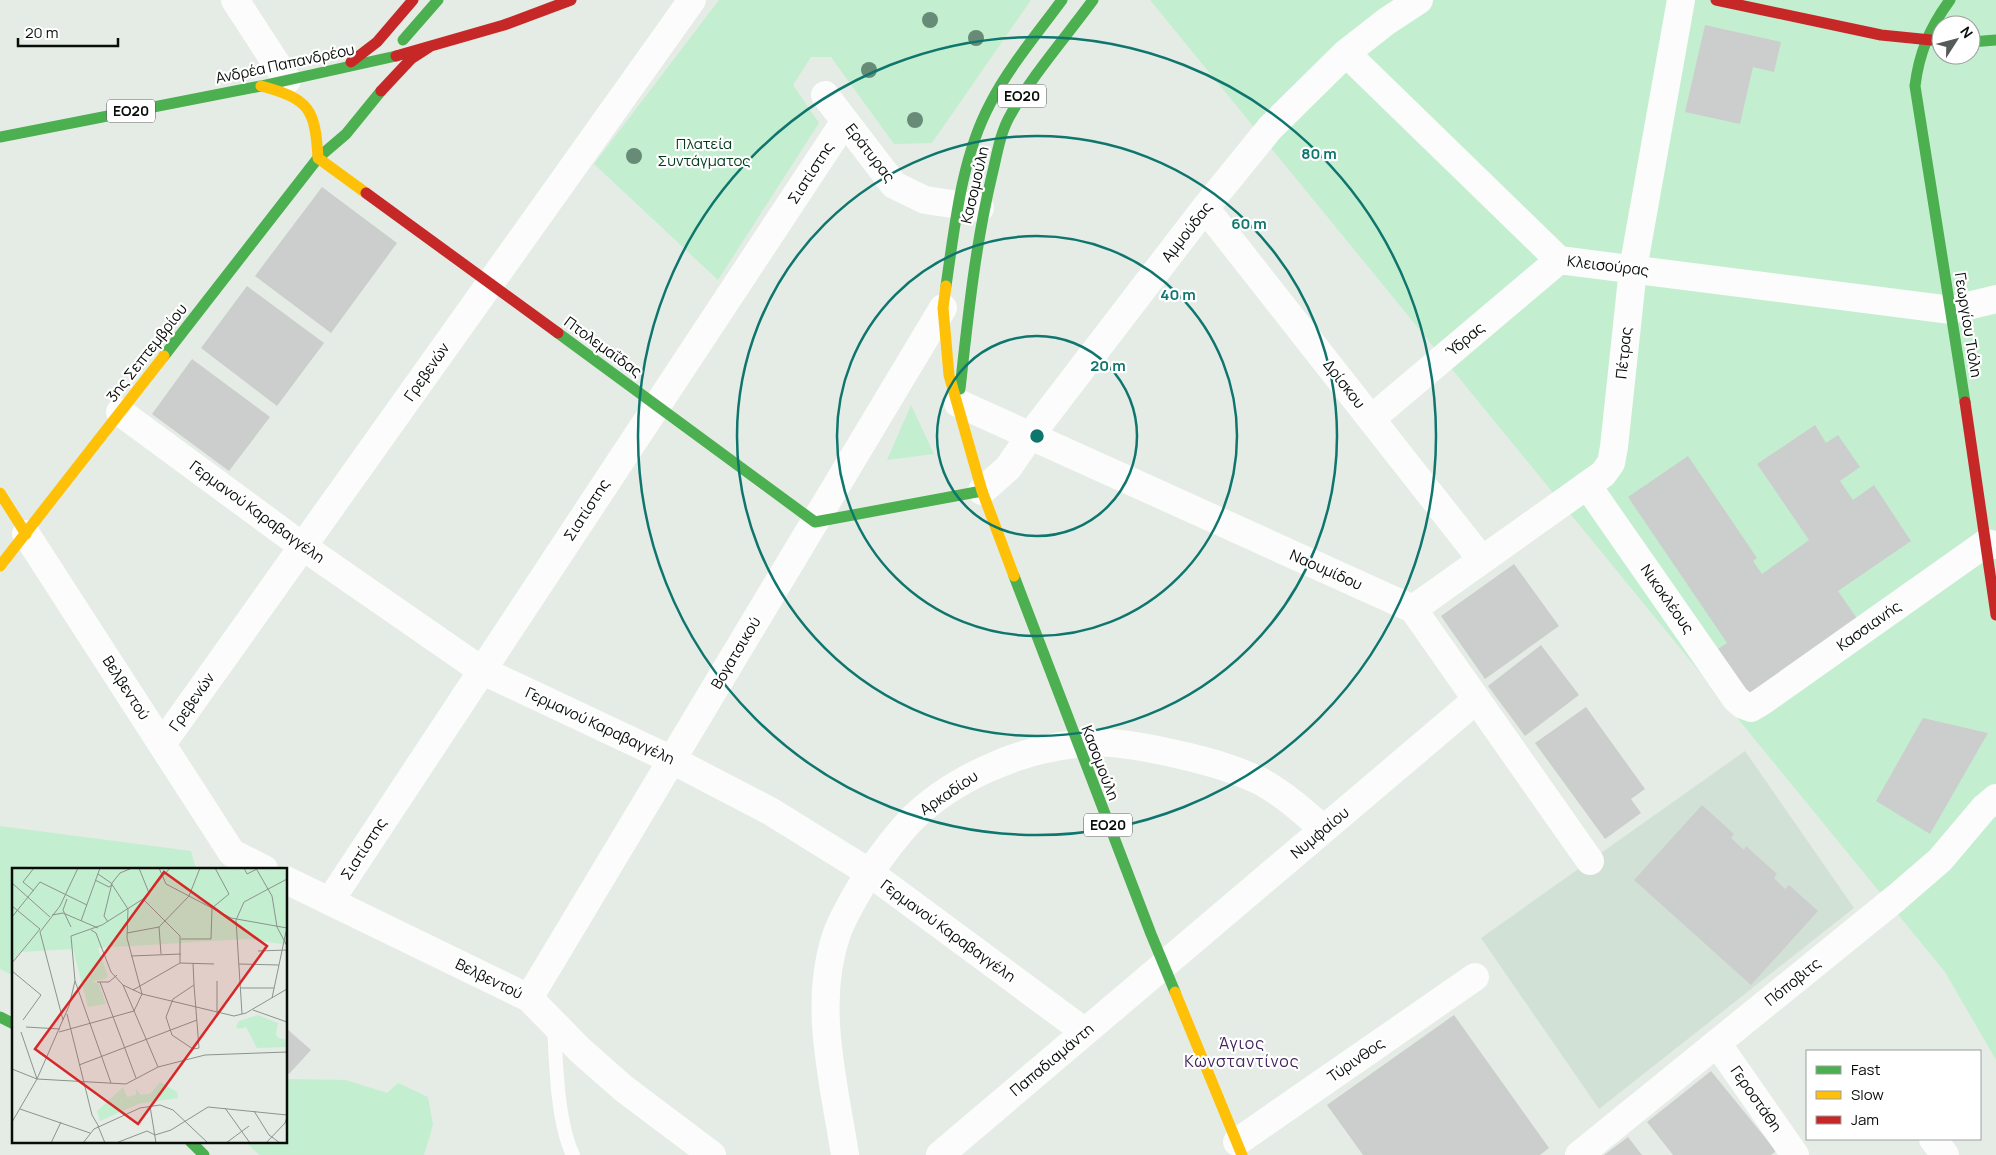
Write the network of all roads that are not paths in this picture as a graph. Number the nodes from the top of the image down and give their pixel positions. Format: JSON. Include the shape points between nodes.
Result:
{"nodes":[{"id":1,"x":235,"y":0,"type":"edge"},
{"id":2,"x":412,"y":0,"type":"edge"},
{"id":3,"x":438,"y":0,"type":"edge"},
{"id":4,"x":442,"y":0,"type":"edge"},
{"id":5,"x":571,"y":0,"type":"edge"},
{"id":6,"x":692,"y":0,"type":"edge"},
{"id":7,"x":1062,"y":0,"type":"edge"},
{"id":8,"x":1093,"y":0,"type":"edge"},
{"id":9,"x":1419,"y":0,"type":"edge"},
{"id":10,"x":1681,"y":0,"type":"edge"},
{"id":11,"x":1716,"y":0,"type":"edge"},
{"id":12,"x":1950,"y":0,"type":"edge"},
{"id":13,"x":1762,"y":5,"type":"edge"},
{"id":14,"x":443,"y":15,"type":"dead end"},
{"id":15,"x":454,"y":26,"type":"dead end"},
{"id":16,"x":480,"y":33,"type":"junction"},
{"id":17,"x":1924,"y":40,"type":"junction"},
{"id":18,"x":1931,"y":40,"type":"edge"},
{"id":19,"x":1996,"y":40,"type":"edge"},
{"id":20,"x":1981,"y":41,"type":"edge"},
{"id":21,"x":431,"y":46,"type":"junction"},
{"id":22,"x":1346,"y":53,"type":"junction"},
{"id":23,"x":386,"y":58,"type":"junction"},
{"id":24,"x":341,"y":68,"type":"junction"},
{"id":25,"x":371,"y":74,"type":"dead end"},
{"id":26,"x":274,"y":83,"type":"junction"},
{"id":27,"x":825,"y":95,"type":"dead end"},
{"id":28,"x":845,"y":121,"type":"junction"},
{"id":29,"x":328,"y":134,"type":"dead end"},
{"id":30,"x":0,"y":137,"type":"edge"},
{"id":31,"x":318,"y":158,"type":"junction"},
{"id":32,"x":971,"y":206,"type":"junction"},
{"id":33,"x":1205,"y":208,"type":"junction"},
{"id":34,"x":1560,"y":260,"type":"junction"},
{"id":35,"x":1633,"y":269,"type":"junction"},
{"id":36,"x":490,"y":283,"type":"junction"},
{"id":37,"x":1996,"y":299,"type":"edge"},
{"id":38,"x":944,"y":308,"type":"junction"},
{"id":39,"x":1951,"y":310,"type":"junction"},
{"id":40,"x":958,"y":403,"type":"junction"},
{"id":41,"x":657,"y":405,"type":"junction"},
{"id":42,"x":120,"y":412,"type":"junction"},
{"id":43,"x":1371,"y":419,"type":"junction"},
{"id":44,"x":1030,"y":436,"type":"junction"},
{"id":45,"x":1587,"y":485,"type":"junction"},
{"id":46,"x":982,"y":492,"type":"junction"},
{"id":47,"x":0,"y":493,"type":"edge"},
{"id":48,"x":815,"y":522,"type":"junction"},
{"id":49,"x":26,"y":534,"type":"junction"},
{"id":50,"x":1991,"y":544,"type":"edge"},
{"id":51,"x":302,"y":546,"type":"junction"},
{"id":52,"x":1482,"y":560,"type":"junction"},
{"id":53,"x":0,"y":566,"type":"edge"},
{"id":54,"x":1413,"y":609,"type":"junction"},
{"id":55,"x":1996,"y":615,"type":"edge"},
{"id":56,"x":481,"y":670,"type":"junction"},
{"id":57,"x":1476,"y":700,"type":"junction"},
{"id":58,"x":1751,"y":708,"type":"joint"},
{"id":59,"x":1076,"y":743,"type":"junction"},
{"id":60,"x":162,"y":744,"type":"junction"},
{"id":61,"x":672,"y":760,"type":"junction"},
{"id":62,"x":1996,"y":798,"type":"edge"},
{"id":63,"x":1323,"y":830,"type":"junction"},
{"id":64,"x":1590,"y":862,"type":"dead end"},
{"id":65,"x":262,"y":868,"type":"edge"},
{"id":66,"x":870,"y":873,"type":"junction"},
{"id":67,"x":288,"y":881,"type":"edge"},
{"id":68,"x":330,"y":901,"type":"junction"},
{"id":69,"x":1164,"y":965,"type":"junction"},
{"id":70,"x":1475,"y":977,"type":"dead end"},
{"id":71,"x":529,"y":998,"type":"junction"},
{"id":72,"x":0,"y":1017,"type":"edge"},
{"id":73,"x":12,"y":1023,"type":"edge"},
{"id":74,"x":554,"y":1025,"type":"junction"},
{"id":75,"x":1085,"y":1032,"type":"junction"},
{"id":76,"x":1717,"y":1043,"type":"junction"},
{"id":77,"x":1934,"y":1140,"type":"edge"},
{"id":78,"x":1239,"y":1149,"type":"edge"},
{"id":79,"x":573,"y":1155,"type":"edge"},
{"id":80,"x":712,"y":1155,"type":"edge"},
{"id":81,"x":845,"y":1155,"type":"edge"},
{"id":82,"x":940,"y":1155,"type":"edge"},
{"id":83,"x":1579,"y":1155,"type":"edge"},
{"id":84,"x":1795,"y":1155,"type":"edge"},
{"id":85,"x":1945,"y":1155,"type":"edge"}],
"edges":[{"from":1,"to":26,"type":"street"},
{"from":2,"to":24,"type":"main road","number":"ΕΟ20","via":[[373,46]]},
{"from":3,"to":23,"type":"main road"},
{"from":4,"to":14,"type":"main road"},
{"from":5,"to":16,"type":"main road","name":"Ανδρέα Παπανδρέου","number":"ΕΟ20"},
{"from":6,"to":36,"type":"street","name":"Γρεβενών"},
{"from":7,"to":32,"type":"main road","name":"Κασομούλη","number":"ΕΟ20","via":[[989,105],[972,149]]},
{"from":8,"to":32,"type":"main road","name":"Κασομούλη","number":"ΕΟ20","via":[[1010,115]]},
{"from":9,"to":22,"type":"street","name":"Αμμούδας"},
{"from":10,"to":35,"type":"street","name":"Πέτρας"},
{"from":11,"to":13,"type":"main road"},
{"from":12,"to":17,"type":"main road","name":"Γεωργίου Τιόλη"},
{"from":13,"to":17,"type":"main road","via":[[1881,35]]},
{"from":15,"to":16,"type":"main road"},
{"from":16,"to":21,"type":"main road","name":"Ανδρέα Παπανδρέου","number":"ΕΟ20"},
{"from":17,"to":18,"type":"main road"},
{"from":17,"to":39,"type":"main road","name":"Γεωργίου Τιόλη","via":[[1915,86]]},
{"from":19,"to":20,"type":"main road"},
{"from":21,"to":23,"type":"main road","name":"Ανδρέα Παπανδρέου","number":"ΕΟ20"},
{"from":21,"to":31,"type":"main road","name":"3ης Σεπτεμβρίου","via":[[411,59],[346,134]]},
{"from":22,"to":33,"type":"street","name":"Αμμούδας","via":[[1270,128]]},
{"from":22,"to":34,"type":"street","name":"Κλεισούρας"},
{"from":23,"to":24,"type":"main road","name":"Ανδρέα Παπανδρέου","number":"ΕΟ20"},
{"from":23,"to":25,"type":"main road"},
{"from":24,"to":26,"type":"main road","name":"Ανδρέα Παπανδρέου","number":"ΕΟ20"},
{"from":26,"to":30,"type":"main road","name":"Ανδρέα Παπανδρέου","number":"ΕΟ20"},
{"from":26,"to":31,"type":"main road","via":[[301,102],[312,117]]},
{"from":27,"to":28,"type":"street","name":"Εράτυρας"},
{"from":28,"to":32,"type":"street","name":"Εράτυρας","via":[[894,186],[925,200]]},
{"from":28,"to":41,"type":"street","name":"Σιατίστης"},
{"from":29,"to":31,"type":"main road","name":"3ης Σεπτεμβρίου"},
{"from":31,"to":36,"type":"main road","name":"Πτολεμαΐδας"},
{"from":31,"to":42,"type":"main road","name":"3ης Σεπτεμβρίου"},
{"from":32,"to":38,"type":"main road","name":"Κασομούλη","number":"ΕΟ20"},
{"from":32,"to":40,"type":"main road","name":"Κασομούλη","number":"ΕΟ20","via":[[972,276]]},
{"from":33,"to":43,"type":"street","name":"Δρίσκου"},
{"from":33,"to":44,"type":"street","name":"Αμμούδας"},
{"from":34,"to":35,"type":"street","name":"Κλεισούρας"},
{"from":34,"to":43,"type":"street","name":"Ύδρας"},
{"from":35,"to":39,"type":"street","name":"Κλεισούρας"},
{"from":35,"to":45,"type":"street","name":"Πέτρας","via":[[1612,455],[1603,474]]},
{"from":36,"to":41,"type":"main road","name":"Πτολεμαΐδας"},
{"from":36,"to":51,"type":"street","name":"Γρεβενών"},
{"from":37,"to":39,"type":"street"},
{"from":38,"to":40,"type":"main road","name":"Κασομούλη","number":"ΕΟ20","via":[[949,375]]},
{"from":38,"to":48,"type":"street","name":"Βογατσικού"},
{"from":39,"to":50,"type":"main road","name":"Γεωργίου Τιόλη"},
{"from":40,"to":44,"type":"street","name":"Ναουμίδου"},
{"from":40,"to":46,"type":"main road","name":"Κασομούλη","number":"ΕΟ20"},
{"from":41,"to":48,"type":"main road","name":"Πτολεμαΐδας"},
{"from":41,"to":56,"type":"street","name":"Σιατίστης"},
{"from":42,"to":49,"type":"main road","name":"3ης Σεπτεμβρίου"},
{"from":42,"to":51,"type":"street","name":"Γερμανού Καραβαγγέλη"},
{"from":43,"to":52,"type":"street","name":"Δρίσκου"},
{"from":44,"to":46,"type":"street","name":"Αμμούδας","via":[[1008,468]]},
{"from":44,"to":54,"type":"street","name":"Ναουμίδου"},
{"from":45,"to":52,"type":"street","name":"Πέτρας"},
{"from":45,"to":58,"type":"street","name":"Νικοκλέους","via":[[1736,699]]},
{"from":46,"to":48,"type":"main road"},
{"from":46,"to":59,"type":"main road","name":"Κασομούλη","number":"ΕΟ20"},
{"from":47,"to":49,"type":"main road","name":"Βελβεντού"},
{"from":48,"to":61,"type":"street","name":"Βογατσικού"},
{"from":49,"to":53,"type":"main road","name":"3ης Σεπτεμβρίου"},
{"from":49,"to":60,"type":"street","name":"Βελβεντού"},
{"from":50,"to":55,"type":"main road","name":"Γεωργίου Τιόλη"},
{"from":50,"to":58,"type":"street","name":"Κασσιανής"},
{"from":51,"to":56,"type":"street","name":"Γερμανού Καραβαγγέλη"},
{"from":51,"to":60,"type":"street","name":"Γρεβενών"},
{"from":52,"to":54,"type":"street","name":"Πέτρας"},
{"from":54,"to":57,"type":"street"},
{"from":56,"to":61,"type":"street","name":"Γερμανού Καραβαγγέλη"},
{"from":56,"to":68,"type":"street","name":"Σιατίστης"},
{"from":57,"to":63,"type":"street","name":"Νυμφαίου"},
{"from":57,"to":64,"type":"street"},
{"from":59,"to":63,"type":"street","name":"Αρκαδίου","via":[[1139,747],[1235,771],[1262,782],[1289,799]]},
{"from":59,"to":66,"type":"street","name":"Αρκαδίου","via":[[1012,759],[982,771],[941,796],[912,819]]},
{"from":59,"to":69,"type":"main road","name":"Κασομούλη","number":"ΕΟ20"},
{"from":60,"to":65,"type":"street","name":"Βελβεντού","via":[[232,853]]},
{"from":61,"to":66,"type":"street","name":"Γερμανού Καραβαγγέλη","via":[[770,811]]},
{"from":61,"to":71,"type":"street","name":"Βογατσικού"},
{"from":62,"to":76,"type":"street","name":"Πόποβιτς","via":[[1940,860]]},
{"from":63,"to":69,"type":"street","name":"Νυμφαίου"},
{"from":66,"to":75,"type":"street","name":"Γερμανού Καραβαγγέλη"},
{"from":66,"to":81,"type":"street","name":"Αρκαδίου","via":[[837,933],[825,1004],[827,1045]]},
{"from":67,"to":68,"type":"street","name":"Βελβεντού"},
{"from":68,"to":71,"type":"street","name":"Βελβεντού"},
{"from":69,"to":75,"type":"street","name":"Παπαδιαμάντη"},
{"from":69,"to":78,"type":"main road","name":"Κασομούλη","number":"ΕΟ20"},
{"from":70,"to":78,"type":"street","name":"Τύρινθος"},
{"from":71,"to":74,"type":"street","name":"Βελβεντού"},
{"from":72,"to":73,"type":"main road"},
{"from":74,"to":79,"type":"lane","via":[[557,1080],[567,1143]]},
{"from":74,"to":80,"type":"street","name":"Βελβεντού","via":[[624,1088]]},
{"from":75,"to":82,"type":"street","name":"Παπαδιαμάντη"},
{"from":76,"to":83,"type":"street","name":"Πόποβιτς"},
{"from":76,"to":84,"type":"street","name":"Γεροστάθη"},
{"from":77,"to":85,"type":"street"}]}
